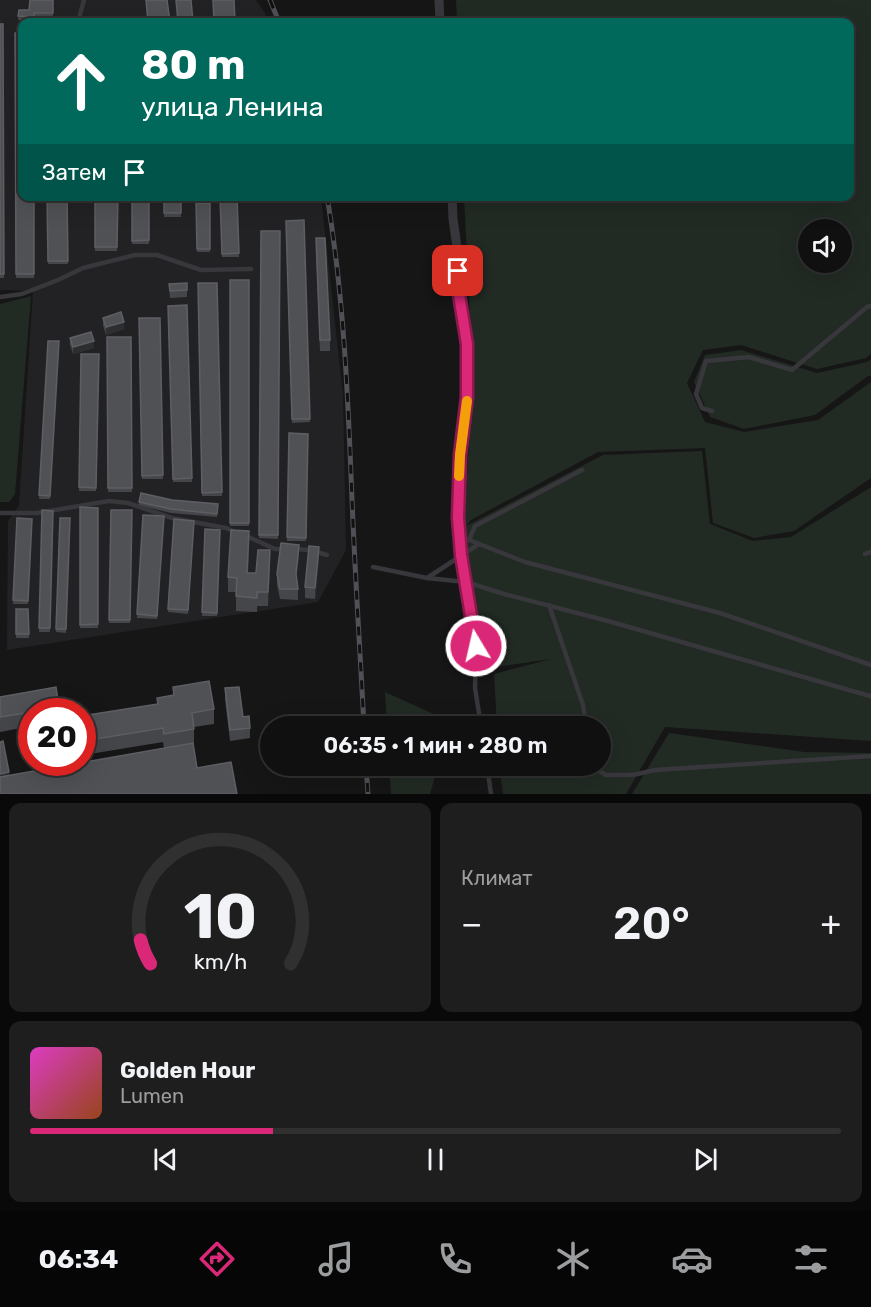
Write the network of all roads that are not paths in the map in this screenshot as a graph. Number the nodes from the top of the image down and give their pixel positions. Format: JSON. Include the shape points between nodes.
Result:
{"nodes":[{"id":1,"x":84,"y":0,"type":"edge"},
{"id":2,"x":439,"y":0,"type":"edge"},
{"id":3,"x":79,"y":18,"type":"edge"},
{"id":4,"x":440,"y":18,"type":"edge"},
{"id":5,"x":452,"y":201,"type":"edge"},
{"id":6,"x":251,"y":269,"type":"dead end"},
{"id":7,"x":0,"y":297,"type":"edge"},
{"id":8,"x":871,"y":306,"type":"edge"},
{"id":9,"x":712,"y":411,"type":"dead end"},
{"id":10,"x":582,"y":470,"type":"dead end"},
{"id":11,"x":0,"y":513,"type":"edge"},
{"id":12,"x":464,"y":538,"type":"junction"},
{"id":13,"x":479,"y":544,"type":"junction"},
{"id":14,"x":871,"y":552,"type":"edge"},
{"id":15,"x":865,"y":554,"type":"dead end"},
{"id":16,"x":327,"y":555,"type":"dead end"},
{"id":17,"x":461,"y":555,"type":"junction"},
{"id":18,"x":373,"y":567,"type":"dead end"},
{"id":19,"x":427,"y":578,"type":"junction"},
{"id":20,"x":466,"y":582,"type":"junction"},
{"id":21,"x":549,"y":605,"type":"junction"},
{"id":22,"x":871,"y":665,"type":"edge"},
{"id":23,"x":870,"y":696,"type":"edge"},
{"id":24,"x":479,"y":716,"type":"edge"},
{"id":25,"x":585,"y":716,"type":"edge"},
{"id":26,"x":871,"y":756,"type":"edge"},
{"id":27,"x":611,"y":775,"type":"edge"},
{"id":28,"x":489,"y":776,"type":"edge"},
{"id":29,"x":491,"y":794,"type":"edge"}],
"edges":[{"from":1,"to":3,"type":"lane"},
{"from":2,"to":4,"type":"street"},
{"from":5,"to":12,"type":"street","via":[[458,288],[467,344],[458,518]]},
{"from":6,"to":7,"type":"lane","via":[[201,270],[157,255],[135,255],[83,268],[22,294]]},
{"from":8,"to":9,"type":"lane","via":[[792,370],[749,357],[706,362],[696,394],[702,408]]},
{"from":10,"to":12,"type":"lane","via":[[475,526]]},
{"from":11,"to":16,"type":"lane","via":[[37,513],[109,501],[128,503],[172,518],[225,528],[275,549]]},
{"from":12,"to":13,"type":"lane"},
{"from":12,"to":17,"type":"lane"},
{"from":13,"to":17,"type":"lane"},
{"from":13,"to":22,"type":"lane","via":[[525,562],[720,613]]},
{"from":14,"to":15,"type":"lane"},
{"from":17,"to":19,"type":"lane"},
{"from":17,"to":20,"type":"lane"},
{"from":18,"to":19,"type":"lane"},
{"from":19,"to":20,"type":"lane"},
{"from":20,"to":21,"type":"lane"},
{"from":20,"to":24,"type":"lane","via":[[476,646],[475,688]]},
{"from":21,"to":23,"type":"lane"},
{"from":21,"to":25,"type":"lane"},
{"from":26,"to":27,"type":"lane"},
{"from":28,"to":29,"type":"lane"}]}
